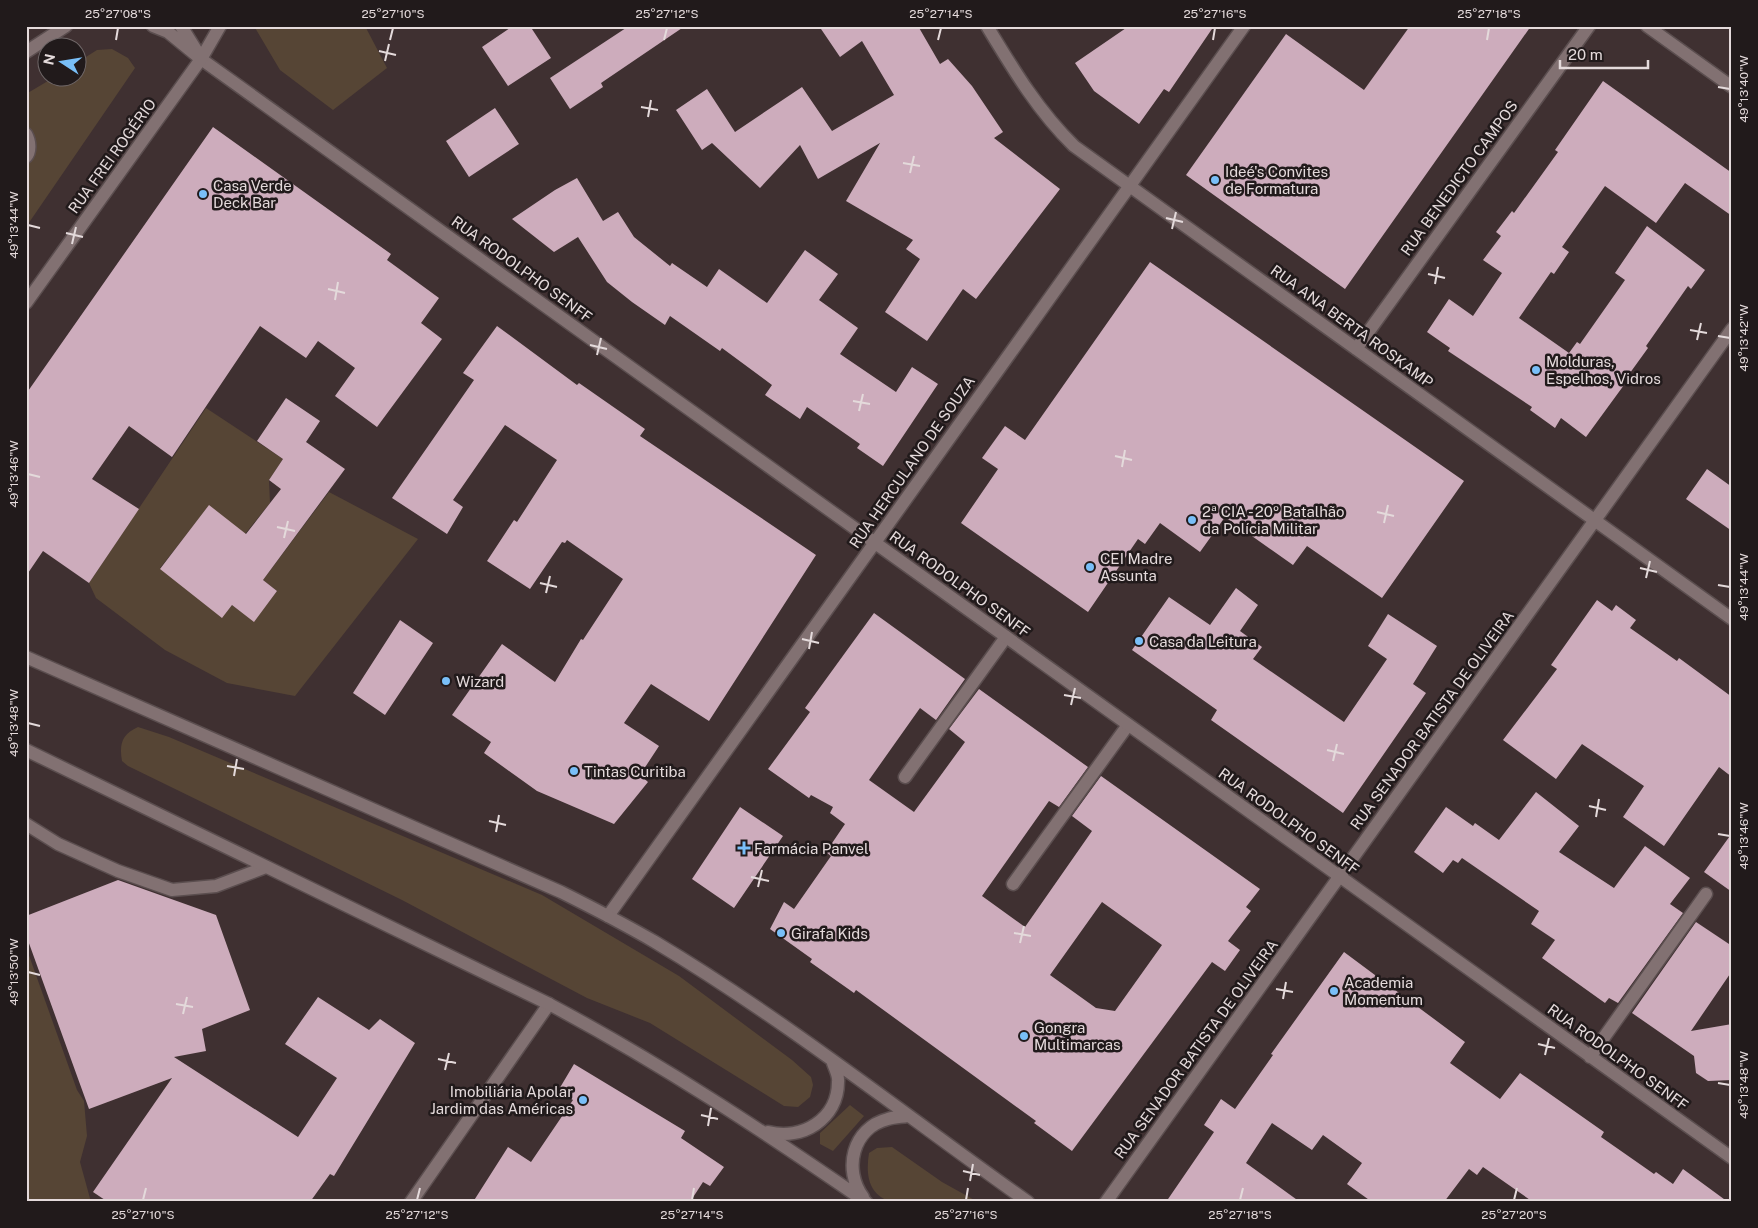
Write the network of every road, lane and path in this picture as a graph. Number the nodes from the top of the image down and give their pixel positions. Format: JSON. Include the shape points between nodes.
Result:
{"nodes":[{"id":1,"x":66,"y":26,"type":"edge"},
{"id":2,"x":153,"y":26,"type":"edge"},
{"id":3,"x":181,"y":26,"type":"edge"},
{"id":4,"x":220,"y":26,"type":"edge"},
{"id":5,"x":987,"y":26,"type":"edge"},
{"id":6,"x":1244,"y":26,"type":"edge"},
{"id":7,"x":1589,"y":26,"type":"edge"},
{"id":8,"x":1647,"y":26,"type":"edge"},
{"id":9,"x":26,"y":52,"type":"edge"},
{"id":10,"x":202,"y":59,"type":"junction"},
{"id":11,"x":1732,"y":87,"type":"edge"},
{"id":12,"x":26,"y":134,"type":"edge"},
{"id":13,"x":26,"y":158,"type":"edge"},
{"id":14,"x":1129,"y":186,"type":"junction"},
{"id":15,"x":26,"y":303,"type":"edge"},
{"id":16,"x":1732,"y":329,"type":"edge"},
{"id":17,"x":1356,"y":349,"type":"junction"},
{"id":18,"x":1595,"y":520,"type":"junction"},
{"id":19,"x":875,"y":543,"type":"junction"},
{"id":20,"x":1732,"y":619,"type":"edge"},
{"id":21,"x":1006,"y":637,"type":"junction"},
{"id":22,"x":26,"y":657,"type":"edge"},
{"id":23,"x":1128,"y":725,"type":"junction"},
{"id":24,"x":26,"y":750,"type":"edge"},
{"id":25,"x":905,"y":776,"type":"dead end"},
{"id":26,"x":26,"y":824,"type":"edge"},
{"id":27,"x":266,"y":867,"type":"junction"},
{"id":28,"x":1339,"y":876,"type":"junction"},
{"id":29,"x":1013,"y":884,"type":"dead end"},
{"id":30,"x":1706,"y":894,"type":"dead end"},
{"id":31,"x":608,"y":916,"type":"junction"},
{"id":32,"x":549,"y":1004,"type":"junction"},
{"id":33,"x":1590,"y":1057,"type":"junction"},
{"id":34,"x":833,"y":1063,"type":"junction"},
{"id":35,"x":908,"y":1116,"type":"junction"},
{"id":36,"x":763,"y":1131,"type":"junction"},
{"id":37,"x":1732,"y":1158,"type":"edge"},
{"id":38,"x":411,"y":1202,"type":"edge"},
{"id":39,"x":866,"y":1202,"type":"edge"},
{"id":40,"x":1028,"y":1202,"type":"edge"},
{"id":41,"x":1106,"y":1202,"type":"edge"}],
"edges":[{"from":1,"to":9,"type":"street"},
{"from":2,"to":10,"type":"street","via":[[168,32]]},
{"from":3,"to":10,"type":"street","name":"RUA RODOLPHO SENFF"},
{"from":4,"to":10,"type":"street","name":"RUA FREI ROGÉRIO"},
{"from":5,"to":14,"type":"street","name":"RUA ANA BERTA ROSKAMP","via":[[1053,125],[1074,146]]},
{"from":6,"to":14,"type":"street","name":"RUA HERCULANO DE SOUZA"},
{"from":7,"to":17,"type":"street","name":"RUA BENEDICTO CAMPOS"},
{"from":8,"to":11,"type":"street"},
{"from":10,"to":15,"type":"street","name":"RUA FREI ROGÉRIO"},
{"from":10,"to":19,"type":"street","name":"RUA RODOLPHO SENFF"},
{"from":12,"to":13,"type":"street","via":[[29,139]]},
{"from":14,"to":17,"type":"street","name":"RUA ANA BERTA ROSKAMP"},
{"from":14,"to":19,"type":"street","name":"RUA HERCULANO DE SOUZA"},
{"from":16,"to":18,"type":"street","name":"RUA SENADOR BATISTA DE OLIVEIRA"},
{"from":17,"to":18,"type":"street","name":"RUA ANA BERTA ROSKAMP"},
{"from":18,"to":20,"type":"street","name":"RUA ANA BERTA ROSKAMP"},
{"from":18,"to":28,"type":"street","name":"RUA SENADOR BATISTA DE OLIVEIRA"},
{"from":19,"to":21,"type":"street","name":"RUA RODOLPHO SENFF"},
{"from":19,"to":31,"type":"street","name":"RUA HERCULANO DE SOUZA"},
{"from":21,"to":23,"type":"street","name":"RUA RODOLPHO SENFF"},
{"from":21,"to":25,"type":"street"},
{"from":22,"to":31,"type":"street","via":[[561,892]]},
{"from":23,"to":28,"type":"street","name":"RUA RODOLPHO SENFF"},
{"from":23,"to":29,"type":"street"},
{"from":24,"to":27,"type":"street"},
{"from":26,"to":27,"type":"street","via":[[58,844],[118,871],[172,890],[216,886]]},
{"from":27,"to":32,"type":"street"},
{"from":28,"to":33,"type":"street","name":"RUA RODOLPHO SENFF"},
{"from":28,"to":41,"type":"street","name":"RUA SENADOR BATISTA DE OLIVEIRA"},
{"from":30,"to":33,"type":"street"},
{"from":31,"to":34,"type":"street","via":[[709,977]]},
{"from":32,"to":36,"type":"street","via":[[647,1058]]},
{"from":32,"to":38,"type":"street"},
{"from":33,"to":37,"type":"street","name":"RUA RODOLPHO SENFF"},
{"from":34,"to":35,"type":"street"},
{"from":34,"to":36,"type":"street","via":[[839,1080],[836,1098],[828,1114],[798,1134],[780,1136]]},
{"from":35,"to":39,"type":"street","via":[[887,1119],[869,1129],[856,1145],[851,1165],[854,1185]]},
{"from":35,"to":40,"type":"street"},
{"from":36,"to":39,"type":"street"}]}
